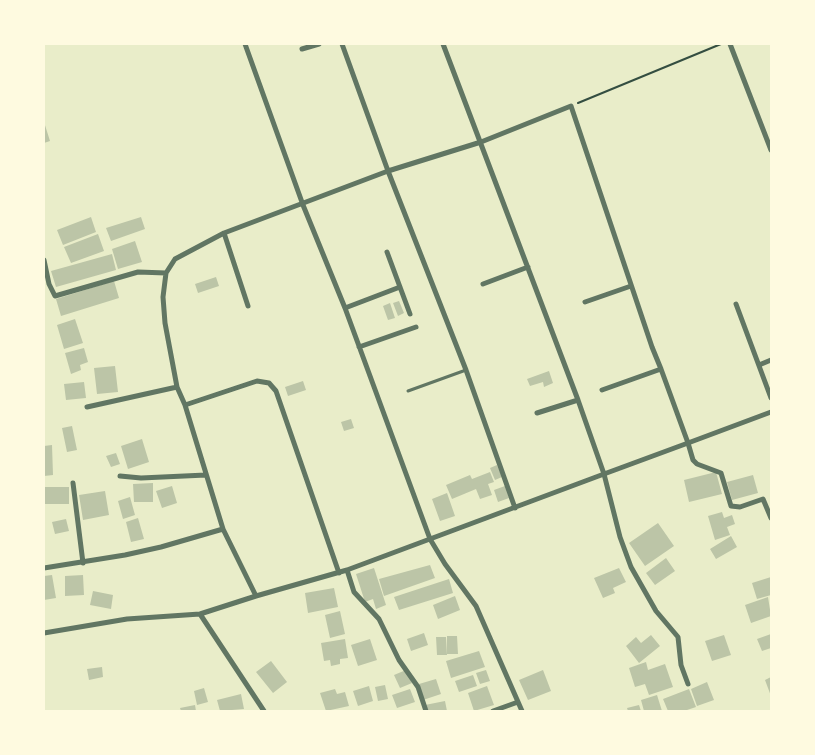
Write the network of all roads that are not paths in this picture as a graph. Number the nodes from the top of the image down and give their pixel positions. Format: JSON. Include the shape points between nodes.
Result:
{"nodes":[{"id":1,"x":245,"y":44,"type":"edge"},
{"id":2,"x":320,"y":44,"type":"edge"},
{"id":3,"x":342,"y":44,"type":"edge"},
{"id":4,"x":443,"y":44,"type":"edge"},
{"id":5,"x":730,"y":44,"type":"edge"},
{"id":6,"x":302,"y":49,"type":"dead end"},
{"id":7,"x":481,"y":142,"type":"junction"},
{"id":8,"x":771,"y":150,"type":"edge"},
{"id":9,"x":388,"y":172,"type":"junction"},
{"id":10,"x":303,"y":205,"type":"junction"},
{"id":11,"x":224,"y":233,"type":"junction"},
{"id":12,"x":387,"y":252,"type":"dead end"},
{"id":13,"x":44,"y":260,"type":"edge"},
{"id":14,"x":528,"y":267,"type":"junction"},
{"id":15,"x":166,"y":273,"type":"junction"},
{"id":16,"x":484,"y":284,"type":"dead end"},
{"id":17,"x":631,"y":286,"type":"junction"},
{"id":18,"x":400,"y":287,"type":"junction"},
{"id":19,"x":585,"y":302,"type":"dead end"},
{"id":20,"x":736,"y":304,"type":"dead end"},
{"id":21,"x":248,"y":306,"type":"dead end"},
{"id":22,"x":345,"y":308,"type":"junction"},
{"id":23,"x":410,"y":314,"type":"dead end"},
{"id":24,"x":416,"y":327,"type":"dead end"},
{"id":25,"x":359,"y":347,"type":"junction"},
{"id":26,"x":771,"y":360,"type":"edge"},
{"id":27,"x":759,"y":365,"type":"junction"},
{"id":28,"x":661,"y":369,"type":"junction"},
{"id":29,"x":466,"y":370,"type":"junction"},
{"id":30,"x":176,"y":387,"type":"junction"},
{"id":31,"x":602,"y":390,"type":"dead end"},
{"id":32,"x":408,"y":391,"type":"dead end"},
{"id":33,"x":771,"y":398,"type":"edge"},
{"id":34,"x":578,"y":400,"type":"junction"},
{"id":35,"x":184,"y":405,"type":"junction"},
{"id":36,"x":87,"y":407,"type":"dead end"},
{"id":37,"x":771,"y":412,"type":"edge"},
{"id":38,"x":537,"y":413,"type":"dead end"},
{"id":39,"x":688,"y":444,"type":"junction"},
{"id":40,"x":604,"y":474,"type":"junction"},
{"id":41,"x":206,"y":475,"type":"junction"},
{"id":42,"x":120,"y":476,"type":"dead end"},
{"id":43,"x":73,"y":483,"type":"dead end"},
{"id":44,"x":514,"y":508,"type":"junction"},
{"id":45,"x":771,"y":518,"type":"edge"},
{"id":46,"x":223,"y":529,"type":"junction"},
{"id":47,"x":430,"y":539,"type":"junction"},
{"id":48,"x":83,"y":563,"type":"junction"},
{"id":49,"x":44,"y":568,"type":"edge"},
{"id":50,"x":347,"y":570,"type":"junction"},
{"id":51,"x":338,"y":573,"type":"junction"},
{"id":52,"x":256,"y":596,"type":"junction"},
{"id":53,"x":200,"y":614,"type":"junction"},
{"id":54,"x":44,"y":633,"type":"edge"},
{"id":55,"x":688,"y":684,"type":"dead end"},
{"id":56,"x":518,"y":702,"type":"junction"},
{"id":57,"x":264,"y":711,"type":"edge"},
{"id":58,"x":426,"y":711,"type":"edge"},
{"id":59,"x":493,"y":711,"type":"edge"},
{"id":60,"x":522,"y":711,"type":"edge"}],
"edges":[{"from":1,"to":10,"type":"street"},
{"from":2,"to":6,"type":"street"},
{"from":3,"to":9,"type":"street"},
{"from":4,"to":7,"type":"street"},
{"from":5,"to":8,"type":"street"},
{"from":7,"to":9,"type":"street"},
{"from":7,"to":14,"type":"street"},
{"from":7,"to":17,"type":"street","via":[[571,106]]},
{"from":9,"to":10,"type":"street"},
{"from":9,"to":29,"type":"street"},
{"from":10,"to":11,"type":"street"},
{"from":10,"to":22,"type":"street"},
{"from":11,"to":15,"type":"street","via":[[176,259]]},
{"from":11,"to":21,"type":"street"},
{"from":12,"to":18,"type":"street"},
{"from":13,"to":15,"type":"street","via":[[55,296],[138,272]]},
{"from":14,"to":16,"type":"street"},
{"from":14,"to":34,"type":"street"},
{"from":15,"to":30,"type":"street","via":[[164,323]]},
{"from":17,"to":19,"type":"street"},
{"from":17,"to":28,"type":"street"},
{"from":18,"to":22,"type":"street"},
{"from":18,"to":23,"type":"street"},
{"from":20,"to":27,"type":"street"},
{"from":22,"to":25,"type":"street"},
{"from":24,"to":25,"type":"street"},
{"from":25,"to":47,"type":"street"},
{"from":26,"to":27,"type":"street"},
{"from":27,"to":33,"type":"street"},
{"from":28,"to":31,"type":"street"},
{"from":28,"to":39,"type":"street"},
{"from":29,"to":32,"type":"lane"},
{"from":29,"to":44,"type":"street"},
{"from":30,"to":35,"type":"street"},
{"from":30,"to":36,"type":"street"},
{"from":34,"to":38,"type":"street"},
{"from":34,"to":40,"type":"street"},
{"from":35,"to":41,"type":"street"},
{"from":35,"to":51,"type":"street","via":[[257,381],[269,383],[276,391]]},
{"from":37,"to":39,"type":"street"},
{"from":39,"to":40,"type":"street"},
{"from":39,"to":45,"type":"street","via":[[697,464],[721,473],[731,506],[740,507],[763,498]]},
{"from":40,"to":44,"type":"street"},
{"from":40,"to":55,"type":"street","via":[[630,567],[656,610],[678,637],[681,665]]},
{"from":41,"to":42,"type":"street"},
{"from":41,"to":46,"type":"street"},
{"from":43,"to":48,"type":"street"},
{"from":44,"to":47,"type":"street"},
{"from":46,"to":48,"type":"street","via":[[161,547]]},
{"from":46,"to":52,"type":"street"},
{"from":47,"to":50,"type":"street"},
{"from":47,"to":56,"type":"street","via":[[476,606]]},
{"from":48,"to":49,"type":"street"},
{"from":50,"to":51,"type":"street"},
{"from":50,"to":58,"type":"street","via":[[354,592],[379,619],[399,660],[418,687]]},
{"from":51,"to":52,"type":"street"},
{"from":52,"to":53,"type":"street"},
{"from":53,"to":54,"type":"street","via":[[127,619]]},
{"from":53,"to":57,"type":"street"},
{"from":56,"to":59,"type":"street"},
{"from":56,"to":60,"type":"street"}]}
